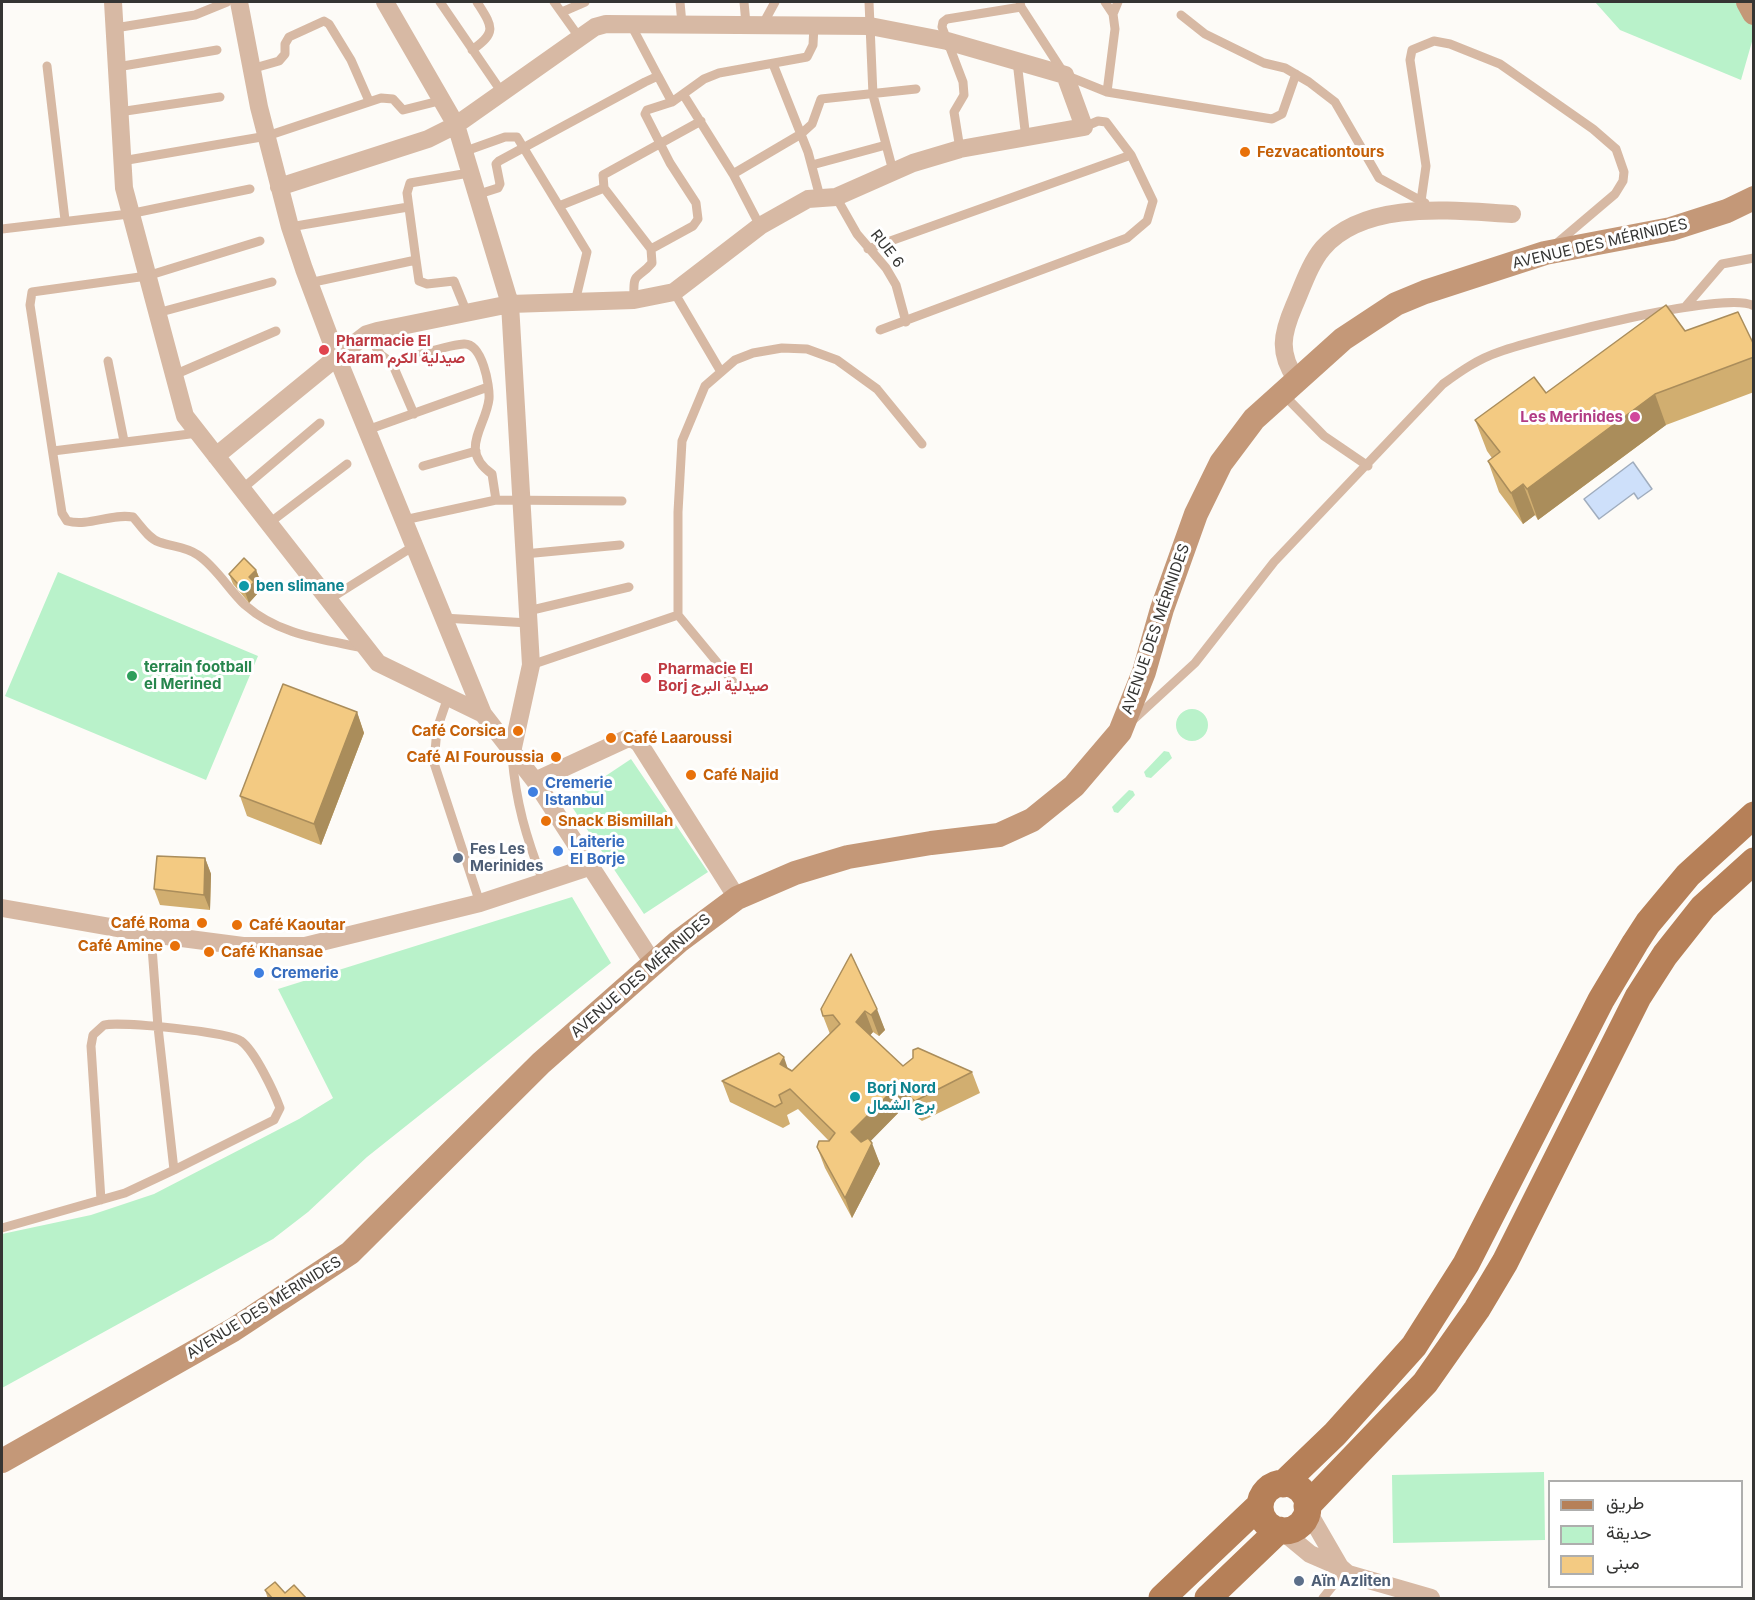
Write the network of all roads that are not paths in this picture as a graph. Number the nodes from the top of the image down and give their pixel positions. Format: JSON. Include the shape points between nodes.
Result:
{"nodes":[{"id":1,"x":113,"y":2,"type":"edge"},
{"id":2,"x":227,"y":2,"type":"edge"},
{"id":3,"x":240,"y":2,"type":"edge"},
{"id":4,"x":385,"y":2,"type":"edge"},
{"id":5,"x":440,"y":2,"type":"edge"},
{"id":6,"x":477,"y":2,"type":"edge"},
{"id":7,"x":554,"y":2,"type":"edge"},
{"id":8,"x":585,"y":2,"type":"edge"},
{"id":9,"x":680,"y":2,"type":"edge"},
{"id":10,"x":744,"y":2,"type":"edge"},
{"id":11,"x":775,"y":2,"type":"edge"},
{"id":12,"x":869,"y":2,"type":"edge"},
{"id":13,"x":1105,"y":2,"type":"edge"},
{"id":14,"x":1118,"y":2,"type":"edge"},
{"id":15,"x":1748,"y":2,"type":"edge"},
{"id":16,"x":1020,"y":4,"type":"edge"},
{"id":17,"x":562,"y":12,"type":"junction"},
{"id":18,"x":1754,"y":13,"type":"edge"},
{"id":19,"x":1113,"y":14,"type":"junction"},
{"id":20,"x":1181,"y":15,"type":"dead end"},
{"id":21,"x":630,"y":23,"type":"junction"},
{"id":22,"x":682,"y":24,"type":"junction"},
{"id":23,"x":754,"y":24,"type":"junction"},
{"id":24,"x":813,"y":25,"type":"junction"},
{"id":25,"x":870,"y":26,"type":"junction"},
{"id":26,"x":115,"y":28,"type":"junction"},
{"id":27,"x":579,"y":37,"type":"junction"},
{"id":28,"x":947,"y":41,"type":"junction"},
{"id":29,"x":217,"y":50,"type":"dead end"},
{"id":30,"x":472,"y":50,"type":"junction"},
{"id":31,"x":1017,"y":61,"type":"junction"},
{"id":32,"x":773,"y":64,"type":"junction"},
{"id":33,"x":46,"y":66,"type":"dead end"},
{"id":34,"x":117,"y":67,"type":"junction"},
{"id":35,"x":250,"y":69,"type":"junction"},
{"id":36,"x":1296,"y":74,"type":"junction"},
{"id":37,"x":1065,"y":75,"type":"junction"},
{"id":38,"x":658,"y":76,"type":"junction"},
{"id":39,"x":916,"y":89,"type":"dead end"},
{"id":40,"x":1107,"y":92,"type":"junction"},
{"id":41,"x":873,"y":93,"type":"junction"},
{"id":42,"x":503,"y":94,"type":"junction"},
{"id":43,"x":683,"y":94,"type":"junction"},
{"id":44,"x":220,"y":97,"type":"dead end"},
{"id":45,"x":442,"y":100,"type":"junction"},
{"id":46,"x":369,"y":101,"type":"junction"},
{"id":47,"x":672,"y":102,"type":"junction"},
{"id":48,"x":119,"y":112,"type":"junction"},
{"id":49,"x":701,"y":121,"type":"junction"},
{"id":50,"x":456,"y":125,"type":"junction"},
{"id":51,"x":1084,"y":127,"type":"junction"},
{"id":52,"x":801,"y":134,"type":"junction"},
{"id":53,"x":267,"y":136,"type":"junction"},
{"id":54,"x":1026,"y":139,"type":"junction"},
{"id":55,"x":660,"y":141,"type":"junction"},
{"id":56,"x":886,"y":145,"type":"junction"},
{"id":57,"x":525,"y":149,"type":"junction"},
{"id":58,"x":960,"y":149,"type":"junction"},
{"id":59,"x":463,"y":152,"type":"junction"},
{"id":60,"x":1131,"y":155,"type":"junction"},
{"id":61,"x":122,"y":161,"type":"junction"},
{"id":62,"x":812,"y":165,"type":"junction"},
{"id":63,"x":893,"y":171,"type":"junction"},
{"id":64,"x":469,"y":173,"type":"junction"},
{"id":65,"x":733,"y":174,"type":"junction"},
{"id":66,"x":279,"y":186,"type":"junction"},
{"id":67,"x":604,"y":188,"type":"junction"},
{"id":68,"x":250,"y":189,"type":"dead end"},
{"id":69,"x":476,"y":195,"type":"junction"},
{"id":70,"x":828,"y":197,"type":"junction"},
{"id":71,"x":1754,"y":198,"type":"edge"},
{"id":72,"x":1421,"y":201,"type":"junction"},
{"id":73,"x":560,"y":206,"type":"junction"},
{"id":74,"x":408,"y":207,"type":"junction"},
{"id":75,"x":1440,"y":211,"type":"junction"},
{"id":76,"x":129,"y":214,"type":"junction"},
{"id":77,"x":1512,"y":214,"type":"dead end"},
{"id":78,"x":65,"y":220,"type":"junction"},
{"id":79,"x":760,"y":226,"type":"junction"},
{"id":80,"x":290,"y":227,"type":"junction"},
{"id":81,"x":2,"y":229,"type":"edge"},
{"id":82,"x":260,"y":241,"type":"dead end"},
{"id":83,"x":651,"y":249,"type":"junction"},
{"id":84,"x":868,"y":249,"type":"junction"},
{"id":85,"x":1545,"y":253,"type":"junction"},
{"id":86,"x":1754,"y":258,"type":"edge"},
{"id":87,"x":416,"y":260,"type":"junction"},
{"id":88,"x":147,"y":276,"type":"junction"},
{"id":89,"x":272,"y":282,"type":"dead end"},
{"id":90,"x":309,"y":283,"type":"junction"},
{"id":91,"x":674,"y":292,"type":"junction"},
{"id":92,"x":634,"y":300,"type":"junction"},
{"id":93,"x":575,"y":303,"type":"junction"},
{"id":94,"x":510,"y":304,"type":"junction"},
{"id":95,"x":1686,"y":306,"type":"junction"},
{"id":96,"x":1754,"y":306,"type":"edge"},
{"id":97,"x":157,"y":313,"type":"junction"},
{"id":98,"x":467,"y":313,"type":"junction"},
{"id":99,"x":906,"y":322,"type":"junction"},
{"id":100,"x":880,"y":330,"type":"dead end"},
{"id":101,"x":276,"y":331,"type":"dead end"},
{"id":102,"x":367,"y":334,"type":"junction"},
{"id":103,"x":337,"y":357,"type":"junction"},
{"id":104,"x":108,"y":362,"type":"dead end"},
{"id":105,"x":392,"y":363,"type":"junction"},
{"id":106,"x":720,"y":372,"type":"junction"},
{"id":107,"x":174,"y":375,"type":"junction"},
{"id":108,"x":1289,"y":386,"type":"junction"},
{"id":109,"x":488,"y":387,"type":"junction"},
{"id":110,"x":414,"y":414,"type":"junction"},
{"id":111,"x":320,"y":423,"type":"dead end"},
{"id":112,"x":367,"y":430,"type":"junction"},
{"id":113,"x":198,"y":433,"type":"junction"},
{"id":114,"x":124,"y":441,"type":"junction"},
{"id":115,"x":922,"y":444,"type":"dead end"},
{"id":116,"x":53,"y":451,"type":"junction"},
{"id":117,"x":476,"y":451,"type":"junction"},
{"id":118,"x":216,"y":456,"type":"junction"},
{"id":119,"x":347,"y":464,"type":"dead end"},
{"id":120,"x":423,"y":466,"type":"dead end"},
{"id":121,"x":1368,"y":466,"type":"junction"},
{"id":122,"x":242,"y":489,"type":"junction"},
{"id":123,"x":496,"y":500,"type":"junction"},
{"id":124,"x":521,"y":501,"type":"junction"},
{"id":125,"x":622,"y":501,"type":"dead end"},
{"id":126,"x":404,"y":520,"type":"junction"},
{"id":127,"x":268,"y":524,"type":"junction"},
{"id":128,"x":620,"y":545,"type":"dead end"},
{"id":129,"x":414,"y":546,"type":"junction"},
{"id":130,"x":525,"y":554,"type":"junction"},
{"id":131,"x":630,"y":587,"type":"dead end"},
{"id":132,"x":328,"y":600,"type":"junction"},
{"id":133,"x":678,"y":615,"type":"junction"},
{"id":134,"x":528,"y":617,"type":"junction"},
{"id":135,"x":444,"y":618,"type":"junction"},
{"id":136,"x":366,"y":648,"type":"junction"},
{"id":137,"x":531,"y":665,"type":"junction"},
{"id":138,"x":735,"y":684,"type":"dead end"},
{"id":139,"x":448,"y":697,"type":"junction"},
{"id":140,"x":483,"y":714,"type":"junction"},
{"id":141,"x":1120,"y":732,"type":"junction"},
{"id":142,"x":512,"y":752,"type":"junction"},
{"id":143,"x":534,"y":781,"type":"junction"},
{"id":144,"x":1754,"y":815,"type":"edge"},
{"id":145,"x":1754,"y":861,"type":"edge"},
{"id":146,"x":589,"y":867,"type":"junction"},
{"id":147,"x":543,"y":881,"type":"junction"},
{"id":148,"x":737,"y":898,"type":"junction"},
{"id":149,"x":480,"y":903,"type":"junction"},
{"id":150,"x":2,"y":908,"type":"edge"},
{"id":151,"x":151,"y":934,"type":"junction"},
{"id":152,"x":653,"y":963,"type":"junction"},
{"id":153,"x":158,"y":1027,"type":"junction"},
{"id":154,"x":174,"y":1170,"type":"junction"},
{"id":155,"x":101,"y":1200,"type":"junction"},
{"id":156,"x":2,"y":1228,"type":"edge"},
{"id":157,"x":2,"y":1461,"type":"edge"},
{"id":158,"x":1283,"y":1484,"type":"junction"},
{"id":159,"x":1260,"y":1505,"type":"junction"},
{"id":160,"x":1307,"y":1508,"type":"junction"},
{"id":161,"x":1280,"y":1530,"type":"junction"},
{"id":162,"x":1344,"y":1571,"type":"junction"},
{"id":163,"x":1162,"y":1599,"type":"edge"},
{"id":164,"x":1208,"y":1599,"type":"edge"},
{"id":165,"x":1323,"y":1599,"type":"edge"},
{"id":166,"x":1431,"y":1599,"type":"edge"}],
"edges":[{"from":1,"to":26,"type":"street"},
{"from":2,"to":26,"type":"lane","via":[[195,15]]},
{"from":3,"to":35,"type":"street"},
{"from":4,"to":45,"type":"street"},
{"from":5,"to":30,"type":"lane"},
{"from":6,"to":30,"type":"lane","via":[[491,28],[490,34]]},
{"from":7,"to":17,"type":"lane"},
{"from":8,"to":17,"type":"lane"},
{"from":9,"to":22,"type":"lane"},
{"from":10,"to":23,"type":"lane"},
{"from":11,"to":23,"type":"lane"},
{"from":12,"to":25,"type":"lane"},
{"from":13,"to":19,"type":"lane"},
{"from":14,"to":19,"type":"lane"},
{"from":15,"to":18,"type":"main road"},
{"from":16,"to":28,"type":"lane","via":[[947,19],[942,27]]},
{"from":16,"to":37,"type":"lane"},
{"from":17,"to":27,"type":"lane"},
{"from":19,"to":40,"type":"lane","via":[[1115,30]]},
{"from":20,"to":36,"type":"lane","via":[[1205,34]]},
{"from":21,"to":22,"type":"street"},
{"from":21,"to":27,"type":"street","via":[[595,27]]},
{"from":21,"to":38,"type":"lane"},
{"from":22,"to":23,"type":"street"},
{"from":23,"to":24,"type":"street"},
{"from":24,"to":25,"type":"street"},
{"from":24,"to":32,"type":"lane","via":[[813,45],[807,57]]},
{"from":25,"to":28,"type":"street"},
{"from":25,"to":41,"type":"lane"},
{"from":26,"to":34,"type":"street"},
{"from":27,"to":42,"type":"street"},
{"from":28,"to":31,"type":"street"},
{"from":28,"to":58,"type":"lane","via":[[963,82],[964,95],[954,112]]},
{"from":29,"to":34,"type":"lane"},
{"from":30,"to":42,"type":"lane"},
{"from":31,"to":37,"type":"street"},
{"from":31,"to":54,"type":"lane"},
{"from":32,"to":43,"type":"lane","via":[[719,73]]},
{"from":32,"to":52,"type":"lane","name":"RUE 6"},
{"from":33,"to":78,"type":"lane"},
{"from":34,"to":48,"type":"street"},
{"from":35,"to":46,"type":"lane","via":[[279,61],[289,37],[324,21],[351,60]]},
{"from":35,"to":53,"type":"street"},
{"from":36,"to":40,"type":"lane","via":[[1282,114],[1272,119]]},
{"from":36,"to":72,"type":"lane","via":[[1335,102],[1379,178]]},
{"from":37,"to":40,"type":"lane"},
{"from":37,"to":51,"type":"street"},
{"from":38,"to":47,"type":"lane"},
{"from":38,"to":57,"type":"lane"},
{"from":39,"to":41,"type":"lane"},
{"from":41,"to":52,"type":"lane","via":[[821,99],[812,124]]},
{"from":41,"to":56,"type":"lane"},
{"from":42,"to":50,"type":"street"},
{"from":43,"to":47,"type":"lane"},
{"from":43,"to":49,"type":"lane"},
{"from":44,"to":48,"type":"lane"},
{"from":45,"to":46,"type":"lane","via":[[409,110],[403,110],[393,99]]},
{"from":45,"to":50,"type":"street"},
{"from":46,"to":53,"type":"lane"},
{"from":47,"to":55,"type":"lane","via":[[645,114]]},
{"from":48,"to":61,"type":"street"},
{"from":49,"to":55,"type":"lane"},
{"from":49,"to":65,"type":"lane"},
{"from":50,"to":59,"type":"street"},
{"from":50,"to":66,"type":"street","via":[[428,139]]},
{"from":51,"to":54,"type":"street"},
{"from":51,"to":60,"type":"lane","via":[[1106,122]]},
{"from":52,"to":62,"type":"lane","name":"RUE 6"},
{"from":52,"to":65,"type":"lane"},
{"from":53,"to":61,"type":"lane"},
{"from":53,"to":66,"type":"street"},
{"from":54,"to":58,"type":"street"},
{"from":55,"to":67,"type":"lane","via":[[604,173]]},
{"from":55,"to":83,"type":"lane","via":[[696,203],[698,219],[693,226]]},
{"from":56,"to":62,"type":"lane"},
{"from":56,"to":63,"type":"lane"},
{"from":57,"to":59,"type":"lane","via":[[513,136]]},
{"from":57,"to":69,"type":"lane","via":[[496,164],[498,188]]},
{"from":57,"to":73,"type":"lane"},
{"from":58,"to":63,"type":"street"},
{"from":59,"to":64,"type":"street"},
{"from":60,"to":84,"type":"lane"},
{"from":60,"to":99,"type":"lane","via":[[1153,201],[1147,221],[1127,238]]},
{"from":61,"to":76,"type":"street"},
{"from":62,"to":70,"type":"lane","name":"RUE 6"},
{"from":63,"to":70,"type":"street"},
{"from":64,"to":69,"type":"street"},
{"from":64,"to":74,"type":"lane","via":[[410,183]]},
{"from":65,"to":79,"type":"lane"},
{"from":66,"to":80,"type":"street"},
{"from":67,"to":73,"type":"lane"},
{"from":67,"to":83,"type":"lane"},
{"from":68,"to":76,"type":"lane"},
{"from":69,"to":94,"type":"street"},
{"from":70,"to":79,"type":"street","via":[[808,200]]},
{"from":70,"to":84,"type":"lane","name":"RUE 6"},
{"from":71,"to":85,"type":"main road","name":"AVENUE DES MÉRINIDES","via":[[1671,229]]},
{"from":72,"to":75,"type":"lane"},
{"from":72,"to":85,"type":"lane","via":[[1426,166],[1410,60],[1412,50],[1434,41],[1500,64],[1616,149],[1622,161],[1623,181],[1615,194]]},
{"from":73,"to":93,"type":"lane","via":[[587,252]]},
{"from":74,"to":80,"type":"lane"},
{"from":74,"to":87,"type":"lane"},
{"from":75,"to":77,"type":"street"},
{"from":75,"to":108,"type":"street","via":[[1384,214],[1347,230],[1323,248],[1288,321],[1283,352]]},
{"from":76,"to":78,"type":"lane"},
{"from":76,"to":88,"type":"street"},
{"from":78,"to":81,"type":"lane"},
{"from":79,"to":91,"type":"street","via":[[683,289]]},
{"from":80,"to":90,"type":"street"},
{"from":82,"to":88,"type":"lane"},
{"from":83,"to":92,"type":"lane","via":[[652,263],[636,274],[633,281]]},
{"from":84,"to":99,"type":"lane","name":"RUE 6","via":[[896,285]]},
{"from":85,"to":108,"type":"main road","name":"AVENUE DES MÉRINIDES","via":[[1396,304],[1343,339]]},
{"from":86,"to":95,"type":"lane","via":[[1722,264]]},
{"from":87,"to":90,"type":"lane"},
{"from":87,"to":98,"type":"lane","via":[[419,281],[454,281]]},
{"from":88,"to":97,"type":"street"},
{"from":88,"to":116,"type":"lane","via":[[32,291],[30,305]]},
{"from":89,"to":97,"type":"lane"},
{"from":90,"to":103,"type":"street"},
{"from":91,"to":92,"type":"street"},
{"from":91,"to":106,"type":"lane"},
{"from":92,"to":93,"type":"street"},
{"from":93,"to":94,"type":"street"},
{"from":94,"to":98,"type":"street"},
{"from":94,"to":124,"type":"street"},
{"from":95,"to":96,"type":"lane","via":[[1735,301]]},
{"from":95,"to":121,"type":"lane","via":[[1500,351],[1473,363],[1443,384]]},
{"from":97,"to":107,"type":"street"},
{"from":98,"to":102,"type":"street"},
{"from":99,"to":100,"type":"lane"},
{"from":101,"to":107,"type":"lane"},
{"from":102,"to":103,"type":"street"},
{"from":102,"to":105,"type":"lane","via":[[381,355]]},
{"from":103,"to":112,"type":"street"},
{"from":103,"to":118,"type":"street"},
{"from":104,"to":114,"type":"lane"},
{"from":105,"to":109,"type":"lane","via":[[471,345],[480,357]]},
{"from":105,"to":110,"type":"lane"},
{"from":106,"to":115,"type":"lane","via":[[753,353],[782,348],[807,350],[837,360],[877,389]]},
{"from":106,"to":133,"type":"lane","via":[[705,386],[682,441]]},
{"from":107,"to":113,"type":"street","via":[[184,416]]},
{"from":108,"to":121,"type":"lane","via":[[1324,436]]},
{"from":108,"to":141,"type":"main road","name":"AVENUE DES MÉRINIDES","via":[[1233,445],[1202,500]]},
{"from":109,"to":110,"type":"lane"},
{"from":109,"to":117,"type":"lane"},
{"from":110,"to":112,"type":"lane"},
{"from":111,"to":122,"type":"lane"},
{"from":112,"to":126,"type":"street"},
{"from":113,"to":114,"type":"lane"},
{"from":113,"to":118,"type":"street"},
{"from":114,"to":116,"type":"lane"},
{"from":116,"to":136,"type":"lane","via":[[62,513],[67,521],[77,524],[133,517],[158,542],[188,548],[201,557],[267,623],[284,631]]},
{"from":117,"to":120,"type":"lane"},
{"from":117,"to":123,"type":"lane","via":[[483,469],[492,474]]},
{"from":118,"to":122,"type":"street"},
{"from":119,"to":127,"type":"lane"},
{"from":121,"to":141,"type":"lane","via":[[1274,562],[1195,663]]},
{"from":122,"to":127,"type":"street"},
{"from":123,"to":124,"type":"lane"},
{"from":123,"to":126,"type":"lane"},
{"from":124,"to":125,"type":"lane"},
{"from":124,"to":130,"type":"street"},
{"from":126,"to":129,"type":"street"},
{"from":127,"to":132,"type":"street"},
{"from":128,"to":130,"type":"lane"},
{"from":129,"to":132,"type":"lane"},
{"from":129,"to":135,"type":"street"},
{"from":130,"to":134,"type":"street"},
{"from":131,"to":134,"type":"lane"},
{"from":132,"to":136,"type":"street"},
{"from":133,"to":137,"type":"lane"},
{"from":133,"to":138,"type":"lane"},
{"from":134,"to":135,"type":"lane"},
{"from":134,"to":137,"type":"street"},
{"from":135,"to":140,"type":"street"},
{"from":136,"to":139,"type":"street","via":[[378,663]]},
{"from":137,"to":142,"type":"street"},
{"from":139,"to":140,"type":"street"},
{"from":139,"to":149,"type":"lane","via":[[437,729],[434,763]]},
{"from":140,"to":142,"type":"street"},
{"from":141,"to":148,"type":"main road","name":"AVENUE DES MÉRINIDES","via":[[1074,786],[1032,820],[1014,829],[990,837],[848,857],[795,873]]},
{"from":142,"to":143,"type":"street"},
{"from":142,"to":147,"type":"lane","via":[[524,834]]},
{"from":143,"to":146,"type":"street"},
{"from":143,"to":148,"type":"street","via":[[633,738]]},
{"from":144,"to":158,"type":"main road","via":[[1688,875],[1635,943],[1601,1000],[1466,1264],[1414,1346],[1335,1434]]},
{"from":145,"to":160,"type":"main road","via":[[1703,907],[1638,997],[1499,1274],[1477,1309],[1425,1383]]},
{"from":146,"to":147,"type":"street"},
{"from":146,"to":152,"type":"street"},
{"from":147,"to":149,"type":"street"},
{"from":148,"to":152,"type":"main road","name":"AVENUE DES MÉRINIDES"},
{"from":149,"to":151,"type":"street","via":[[305,946],[243,946]]},
{"from":150,"to":151,"type":"street"},
{"from":151,"to":153,"type":"lane"},
{"from":152,"to":157,"type":"main road","name":"AVENUE DES MÉRINIDES","via":[[541,1063],[350,1253],[233,1330]]},
{"from":153,"to":154,"type":"lane"},
{"from":153,"to":154,"type":"lane","via":[[239,1039],[250,1051],[280,1108],[274,1120]]},
{"from":153,"to":155,"type":"lane","via":[[109,1023],[93,1035]]},
{"from":154,"to":155,"type":"lane"},
{"from":155,"to":156,"type":"lane"},
{"from":158,"to":159,"type":"main road","via":[[1266,1492]]},
{"from":158,"to":160,"type":"main road","via":[[1302,1492]]},
{"from":159,"to":161,"type":"main road","via":[[1265,1521]]},
{"from":159,"to":163,"type":"main road"},
{"from":160,"to":161,"type":"main road","via":[[1299,1526]]},
{"from":160,"to":162,"type":"street"},
{"from":161,"to":162,"type":"street","via":[[1310,1554]]},
{"from":161,"to":164,"type":"main road"},
{"from":162,"to":165,"type":"lane"},
{"from":162,"to":166,"type":"street"}]}
